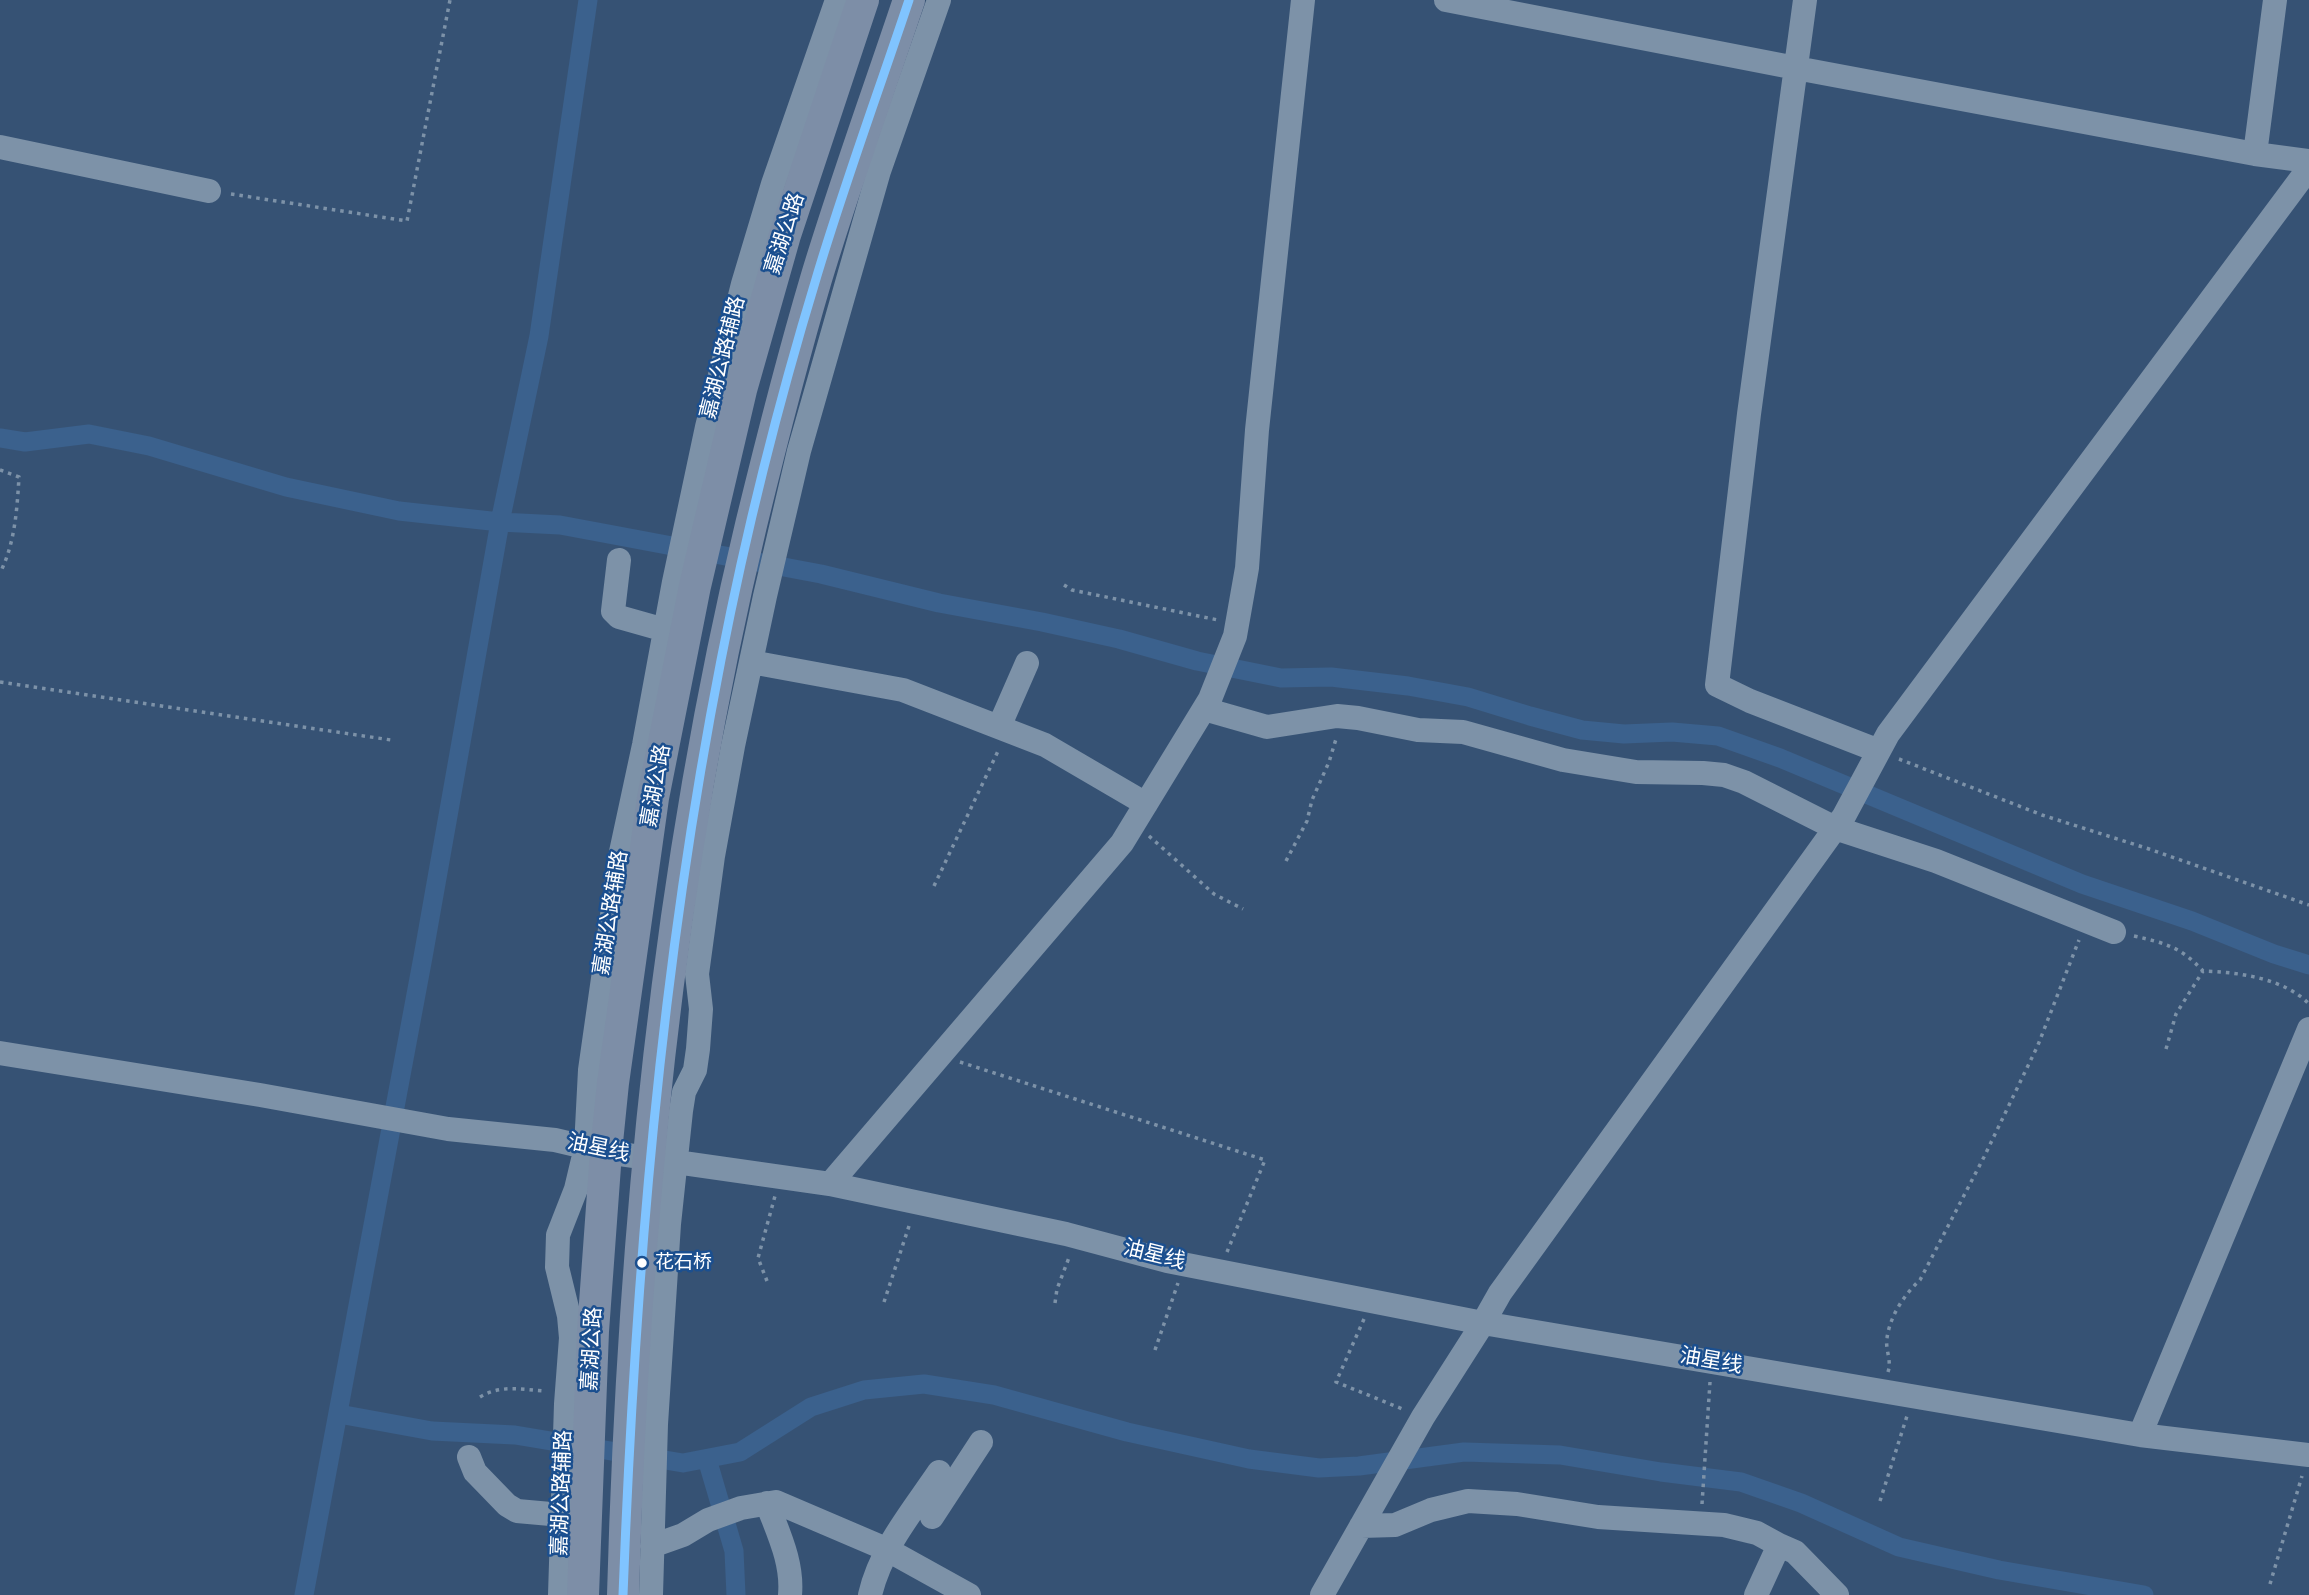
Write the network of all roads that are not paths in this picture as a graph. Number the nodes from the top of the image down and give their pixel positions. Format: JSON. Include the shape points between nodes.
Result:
{"nodes":[{"id":1,"x":837,"y":0,"type":"edge"},
{"id":2,"x":863,"y":0,"type":"edge"},
{"id":3,"x":909,"y":0,"type":"edge"},
{"id":4,"x":939,"y":0,"type":"edge"},
{"id":5,"x":1303,"y":0,"type":"edge"},
{"id":6,"x":1446,"y":0,"type":"edge"},
{"id":7,"x":1805,"y":0,"type":"edge"},
{"id":8,"x":2275,"y":0,"type":"edge"},
{"id":9,"x":1797,"y":68,"type":"junction"},
{"id":10,"x":0,"y":147,"type":"edge"},
{"id":11,"x":2255,"y":154,"type":"junction"},
{"id":12,"x":2309,"y":162,"type":"edge"},
{"id":13,"x":2309,"y":168,"type":"edge"},
{"id":14,"x":209,"y":191,"type":"road end"},
{"id":15,"x":701,"y":513,"type":"junction"},
{"id":16,"x":766,"y":526,"type":"junction"},
{"id":17,"x":619,"y":559,"type":"dead end"},
{"id":18,"x":684,"y":584,"type":"junction"},
{"id":19,"x":751,"y":593,"type":"junction"},
{"id":20,"x":665,"y":630,"type":"junction"},
{"id":21,"x":751,"y":662,"type":"junction"},
{"id":22,"x":1027,"y":663,"type":"dead end"},
{"id":23,"x":1207,"y":704,"type":"junction"},
{"id":24,"x":1004,"y":728,"type":"junction"},
{"id":25,"x":1876,"y":758,"type":"junction"},
{"id":26,"x":1140,"y":814,"type":"junction"},
{"id":27,"x":1840,"y":822,"type":"junction"},
{"id":28,"x":2114,"y":932,"type":"road end"},
{"id":29,"x":2309,"y":1029,"type":"edge"},
{"id":30,"x":0,"y":1053,"type":"edge"},
{"id":31,"x":596,"y":1150,"type":"junction"},
{"id":32,"x":662,"y":1161,"type":"junction"},
{"id":33,"x":830,"y":1184,"type":"junction"},
{"id":34,"x":1483,"y":1323,"type":"junction"},
{"id":35,"x":574,"y":1403,"type":"junction"},
{"id":36,"x":2140,"y":1435,"type":"junction"},
{"id":37,"x":981,"y":1441,"type":"dead end"},
{"id":38,"x":2309,"y":1455,"type":"edge"},
{"id":39,"x":469,"y":1457,"type":"dead end"},
{"id":40,"x":939,"y":1483,"type":"junction"},
{"id":41,"x":767,"y":1503,"type":"junction"},
{"id":42,"x":571,"y":1509,"type":"junction"},
{"id":43,"x":932,"y":1517,"type":"dead end"},
{"id":44,"x":1362,"y":1526,"type":"junction"},
{"id":45,"x":644,"y":1530,"type":"junction"},
{"id":46,"x":1779,"y":1545,"type":"junction"},
{"id":47,"x":886,"y":1549,"type":"junction"},
{"id":48,"x":791,"y":1586,"type":"edge"},
{"id":49,"x":560,"y":1595,"type":"edge"},
{"id":50,"x":583,"y":1595,"type":"edge"},
{"id":51,"x":624,"y":1595,"type":"edge"},
{"id":52,"x":651,"y":1595,"type":"edge"},
{"id":53,"x":870,"y":1595,"type":"edge"},
{"id":54,"x":969,"y":1595,"type":"edge"},
{"id":55,"x":1322,"y":1595,"type":"edge"},
{"id":56,"x":1756,"y":1595,"type":"edge"},
{"id":57,"x":1837,"y":1595,"type":"edge"}],
"edges":[{"from":1,"to":15,"type":"street","name":"嘉湖公路辅路","via":[[743,284],[707,427]]},
{"from":2,"to":15,"type":"main road","name":"嘉湖公路","via":[[785,234],[726,449]]},
{"from":3,"to":16,"type":"main road","name":"嘉湖公路","via":[[816,279],[784,395]]},
{"from":4,"to":16,"type":"street","via":[[851,264],[799,451]]},
{"from":5,"to":23,"type":"street","via":[[1257,430],[1247,568],[1236,630]]},
{"from":6,"to":9,"type":"street"},
{"from":7,"to":9,"type":"street"},
{"from":8,"to":11,"type":"street"},
{"from":9,"to":11,"type":"street"},
{"from":9,"to":25,"type":"street","via":[[1717,685]]},
{"from":10,"to":14,"type":"street"},
{"from":11,"to":12,"type":"street"},
{"from":13,"to":25,"type":"street","via":[[1888,734]]},
{"from":15,"to":18,"type":"main road","name":"嘉湖公路"},
{"from":16,"to":19,"type":"main road","name":"嘉湖公路"},
{"from":17,"to":20,"type":"street","via":[[613,611],[619,617]]},
{"from":18,"to":20,"type":"street","name":"嘉湖公路辅路"},
{"from":18,"to":31,"type":"main road","name":"嘉湖公路","via":[[613,1083]]},
{"from":19,"to":21,"type":"street"},
{"from":19,"to":32,"type":"main road","name":"嘉湖公路","via":[[681,885],[667,979]]},
{"from":20,"to":31,"type":"street","name":"嘉湖公路辅路","via":[[621,852],[590,1070]]},
{"from":21,"to":24,"type":"street","via":[[903,690]]},
{"from":21,"to":32,"type":"street","via":[[713,856],[697,974],[701,1009],[695,1070]]},
{"from":22,"to":24,"type":"street"},
{"from":23,"to":26,"type":"street"},
{"from":23,"to":27,"type":"street","via":[[1267,727],[1337,716],[1418,730],[1462,732],[1563,760],[1636,772],[1724,775]]},
{"from":24,"to":26,"type":"street","via":[[1045,745]]},
{"from":25,"to":27,"type":"street"},
{"from":26,"to":33,"type":"street","via":[[1122,843]]},
{"from":27,"to":28,"type":"street"},
{"from":27,"to":34,"type":"street","via":[[1507,1282]]},
{"from":29,"to":36,"type":"street"},
{"from":30,"to":31,"type":"street","name":"油星线"},
{"from":31,"to":32,"type":"street","name":"油星线"},
{"from":31,"to":35,"type":"main road","name":"嘉湖公路","via":[[593,1331]]},
{"from":31,"to":35,"type":"street","name":"嘉湖公路辅路","via":[[558,1235],[556,1267],[569,1316]]},
{"from":32,"to":33,"type":"street","name":"油星线"},
{"from":32,"to":45,"type":"main road","name":"嘉湖公路","via":[[643,1423]]},
{"from":33,"to":34,"type":"street","name":"油星线","via":[[1219,1272]]},
{"from":34,"to":36,"type":"street","name":"油星线"},
{"from":34,"to":44,"type":"street"},
{"from":35,"to":42,"type":"main road","name":"嘉湖公路"},
{"from":36,"to":38,"type":"street","name":"油星线"},
{"from":37,"to":40,"type":"street"},
{"from":39,"to":42,"type":"street","via":[[475,1472],[517,1511]]},
{"from":40,"to":43,"type":"street"},
{"from":40,"to":47,"type":"street"},
{"from":41,"to":45,"type":"street","via":[[708,1520],[683,1535]]},
{"from":41,"to":47,"type":"street","via":[[800,1511]]},
{"from":41,"to":48,"type":"street","via":[[786,1555]]},
{"from":42,"to":49,"type":"street","name":"嘉湖公路辅路"},
{"from":42,"to":50,"type":"main road","name":"嘉湖公路"},
{"from":44,"to":46,"type":"street","via":[[1395,1525],[1468,1501],[1598,1517],[1724,1525],[1757,1533]]},
{"from":44,"to":55,"type":"street"},
{"from":45,"to":51,"type":"main road","name":"嘉湖公路"},
{"from":45,"to":52,"type":"street"},
{"from":46,"to":56,"type":"street"},
{"from":46,"to":57,"type":"street","via":[[1795,1552]]},
{"from":47,"to":53,"type":"street"},
{"from":47,"to":54,"type":"street"}]}
